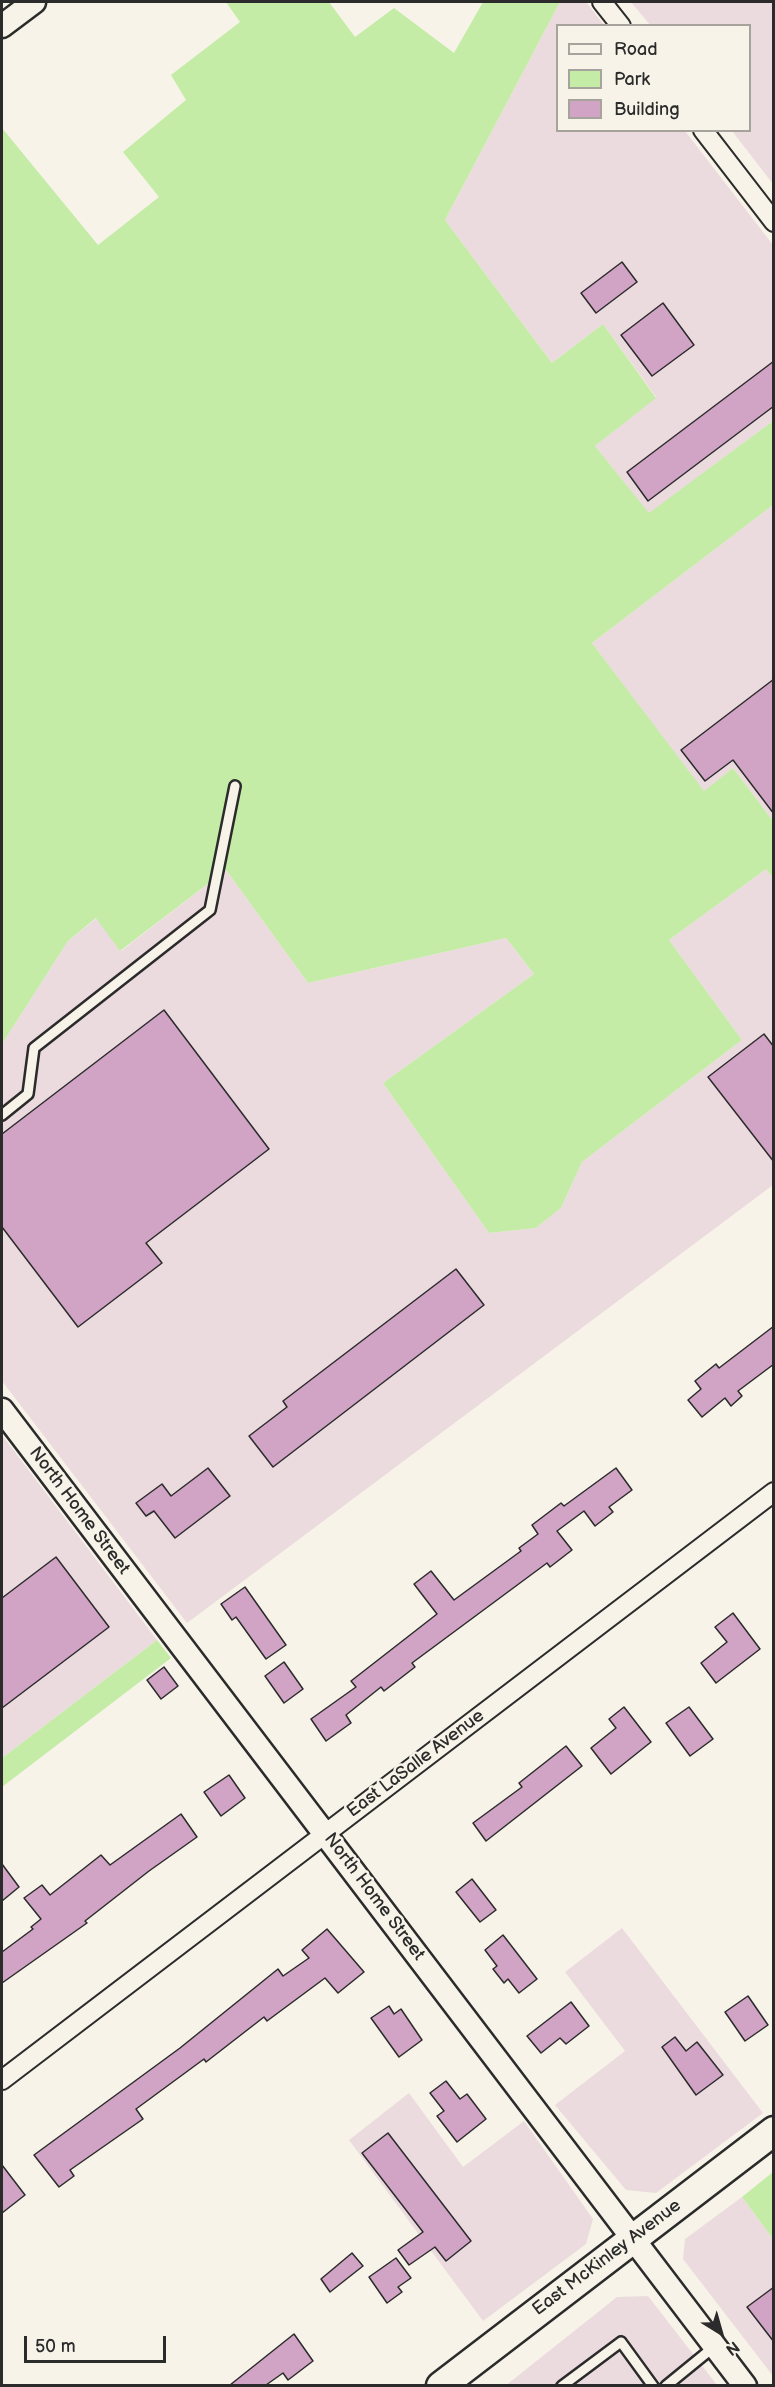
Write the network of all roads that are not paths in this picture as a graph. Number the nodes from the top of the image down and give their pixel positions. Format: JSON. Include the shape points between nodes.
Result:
{"nodes":[{"id":1,"x":34,"y":2,"type":"edge"},
{"id":2,"x":602,"y":2,"type":"edge"},
{"id":3,"x":619,"y":24,"type":"edge"},
{"id":4,"x":2,"y":26,"type":"edge"},
{"id":5,"x":706,"y":132,"type":"edge"},
{"id":6,"x":774,"y":222,"type":"edge"},
{"id":7,"x":235,"y":786,"type":"dead end"},
{"id":8,"x":2,"y":1115,"type":"edge"},
{"id":9,"x":2,"y":1410,"type":"edge"},
{"id":10,"x":774,"y":1492,"type":"edge"},
{"id":11,"x":325,"y":1833,"type":"junction"},
{"id":12,"x":2,"y":2080,"type":"edge"},
{"id":13,"x":774,"y":2131,"type":"edge"},
{"id":14,"x":632,"y":2238,"type":"junction"},
{"id":15,"x":715,"y":2346,"type":"junction"},
{"id":16,"x":441,"y":2385,"type":"edge"},
{"id":17,"x":562,"y":2385,"type":"edge"},
{"id":18,"x":653,"y":2385,"type":"edge"},
{"id":19,"x":666,"y":2385,"type":"edge"},
{"id":20,"x":745,"y":2385,"type":"edge"}],
"edges":[{"from":1,"to":4,"type":"street"},
{"from":2,"to":3,"type":"street"},
{"from":5,"to":6,"type":"street"},
{"from":7,"to":8,"type":"lane","via":[[210,910],[34,1048],[28,1094]]},
{"from":9,"to":11,"type":"street","name":"North Home Street"},
{"from":10,"to":11,"type":"street","name":"East LaSalle Avenue"},
{"from":11,"to":12,"type":"street","name":"East LaSalle Avenue"},
{"from":11,"to":14,"type":"street","name":"North Home Street"},
{"from":13,"to":14,"type":"main road","name":"East McKinley Avenue"},
{"from":14,"to":15,"type":"street","name":"North Home Street"},
{"from":14,"to":16,"type":"main road","name":"East McKinley Avenue"},
{"from":15,"to":19,"type":"lane"},
{"from":15,"to":20,"type":"street","name":"North Home Street"},
{"from":17,"to":18,"type":"lane","via":[[621,2342]]}]}
